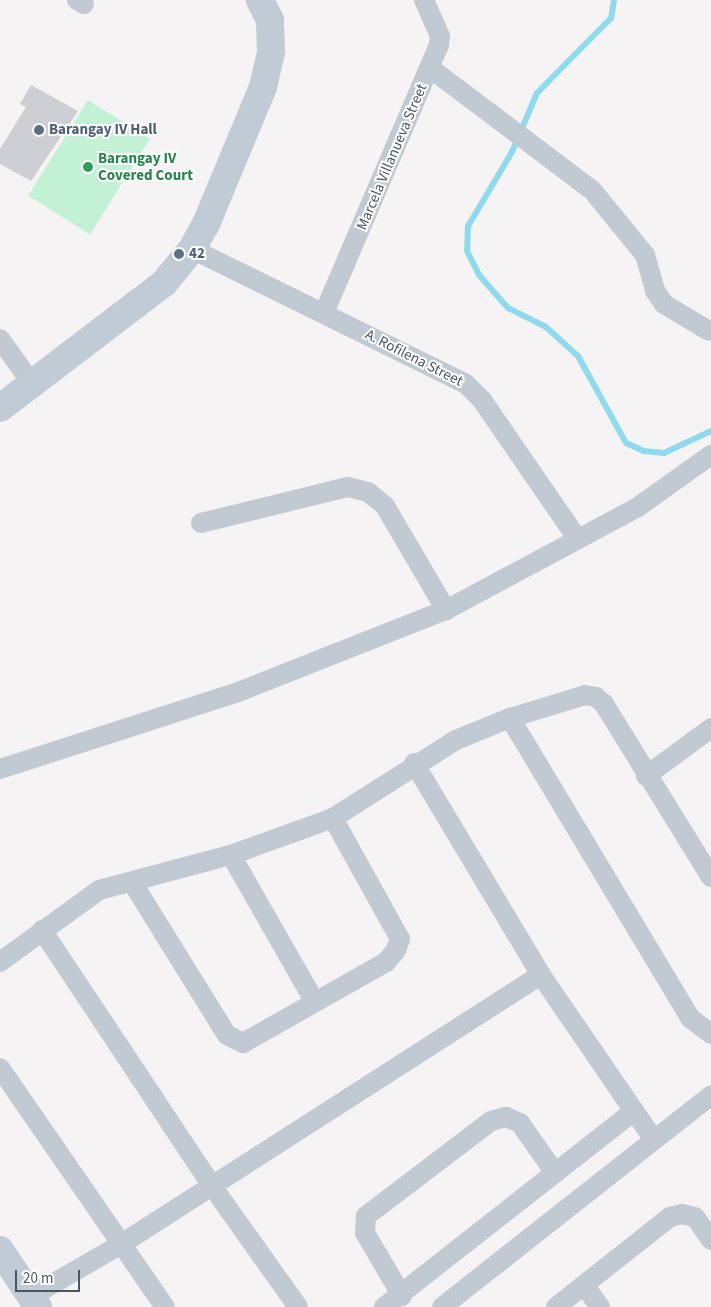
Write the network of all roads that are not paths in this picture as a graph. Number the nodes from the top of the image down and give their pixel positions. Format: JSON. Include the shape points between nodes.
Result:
{"nodes":[{"id":1,"x":260,"y":0,"type":"edge"},
{"id":2,"x":424,"y":0,"type":"edge"},
{"id":3,"x":430,"y":68,"type":"junction"},
{"id":4,"x":192,"y":249,"type":"junction"},
{"id":5,"x":324,"y":313,"type":"junction"},
{"id":6,"x":709,"y":331,"type":"dead end"},
{"id":7,"x":0,"y":339,"type":"edge"},
{"id":8,"x":33,"y":385,"type":"junction"},
{"id":9,"x":0,"y":408,"type":"edge"},
{"id":10,"x":711,"y":454,"type":"edge"},
{"id":11,"x":201,"y":522,"type":"dead end"},
{"id":12,"x":577,"y":538,"type":"junction"},
{"id":13,"x":446,"y":610,"type":"junction"},
{"id":14,"x":510,"y":718,"type":"junction"},
{"id":15,"x":711,"y":728,"type":"edge"},
{"id":16,"x":414,"y":763,"type":"junction"},
{"id":17,"x":0,"y":769,"type":"edge"},
{"id":18,"x":646,"y":776,"type":"junction"},
{"id":19,"x":333,"y":818,"type":"junction"},
{"id":20,"x":231,"y":855,"type":"junction"},
{"id":21,"x":711,"y":878,"type":"edge"},
{"id":22,"x":132,"y":882,"type":"junction"},
{"id":23,"x":42,"y":930,"type":"junction"},
{"id":24,"x":0,"y":962,"type":"edge"},
{"id":25,"x":541,"y":975,"type":"junction"},
{"id":26,"x":314,"y":1002,"type":"junction"},
{"id":27,"x":711,"y":1034,"type":"edge"},
{"id":28,"x":0,"y":1068,"type":"edge"},
{"id":29,"x":711,"y":1095,"type":"edge"},
{"id":30,"x":634,"y":1111,"type":"junction"},
{"id":31,"x":654,"y":1140,"type":"junction"},
{"id":32,"x":555,"y":1173,"type":"junction"},
{"id":33,"x":212,"y":1186,"type":"junction"},
{"id":34,"x":711,"y":1240,"type":"edge"},
{"id":35,"x":123,"y":1243,"type":"junction"},
{"id":36,"x":0,"y":1250,"type":"edge"},
{"id":37,"x":584,"y":1285,"type":"junction"},
{"id":38,"x":402,"y":1296,"type":"junction"},
{"id":39,"x":34,"y":1302,"type":"edge"},
{"id":40,"x":166,"y":1307,"type":"edge"},
{"id":41,"x":298,"y":1307,"type":"edge"},
{"id":42,"x":384,"y":1307,"type":"edge"},
{"id":43,"x":442,"y":1307,"type":"edge"},
{"id":44,"x":556,"y":1307,"type":"edge"},
{"id":45,"x":600,"y":1307,"type":"edge"}],
"edges":[{"from":1,"to":4,"type":"street","via":[[270,20],[271,51],[263,87],[206,224]]},
{"from":2,"to":3,"type":"street","name":"Marcela Villanueva Street","via":[[440,36]]},
{"from":3,"to":5,"type":"street","name":"Marcela Villanueva Street"},
{"from":3,"to":6,"type":"street","via":[[592,190],[645,255],[655,291],[664,304]]},
{"from":4,"to":5,"type":"street","name":"A. Rofilena Street"},
{"from":4,"to":8,"type":"street","via":[[164,283]]},
{"from":5,"to":12,"type":"street","name":"A. Rofilena Street","via":[[466,384],[482,400]]},
{"from":7,"to":8,"type":"street"},
{"from":8,"to":9,"type":"street"},
{"from":10,"to":12,"type":"street","via":[[638,507]]},
{"from":11,"to":13,"type":"street","via":[[348,488],[368,492],[385,506]]},
{"from":12,"to":13,"type":"street"},
{"from":13,"to":17,"type":"street","via":[[241,691]]},
{"from":14,"to":16,"type":"street","via":[[456,740]]},
{"from":14,"to":18,"type":"street","via":[[585,696],[596,697],[604,704]]},
{"from":14,"to":27,"type":"street","via":[[690,1018]]},
{"from":15,"to":18,"type":"street"},
{"from":16,"to":19,"type":"street"},
{"from":16,"to":25,"type":"street"},
{"from":18,"to":21,"type":"street"},
{"from":19,"to":20,"type":"street"},
{"from":19,"to":26,"type":"street","via":[[400,939],[386,962]]},
{"from":20,"to":22,"type":"street"},
{"from":20,"to":26,"type":"street"},
{"from":22,"to":23,"type":"street","via":[[99,890]]},
{"from":22,"to":26,"type":"street","via":[[227,1035],[243,1043],[249,1041]]},
{"from":23,"to":24,"type":"street"},
{"from":23,"to":33,"type":"street"},
{"from":25,"to":30,"type":"street"},
{"from":25,"to":33,"type":"street"},
{"from":28,"to":35,"type":"street"},
{"from":29,"to":31,"type":"street"},
{"from":30,"to":31,"type":"street"},
{"from":30,"to":32,"type":"street"},
{"from":31,"to":43,"type":"street"},
{"from":32,"to":38,"type":"street"},
{"from":32,"to":38,"type":"street","via":[[520,1124],[506,1117],[491,1121],[366,1216],[365,1233]]},
{"from":33,"to":35,"type":"street"},
{"from":33,"to":41,"type":"street"},
{"from":34,"to":37,"type":"street","via":[[695,1217],[682,1214],[670,1217]]},
{"from":35,"to":39,"type":"street"},
{"from":35,"to":40,"type":"street"},
{"from":36,"to":39,"type":"street"},
{"from":37,"to":44,"type":"street"},
{"from":37,"to":45,"type":"street"},
{"from":38,"to":42,"type":"street"}]}
